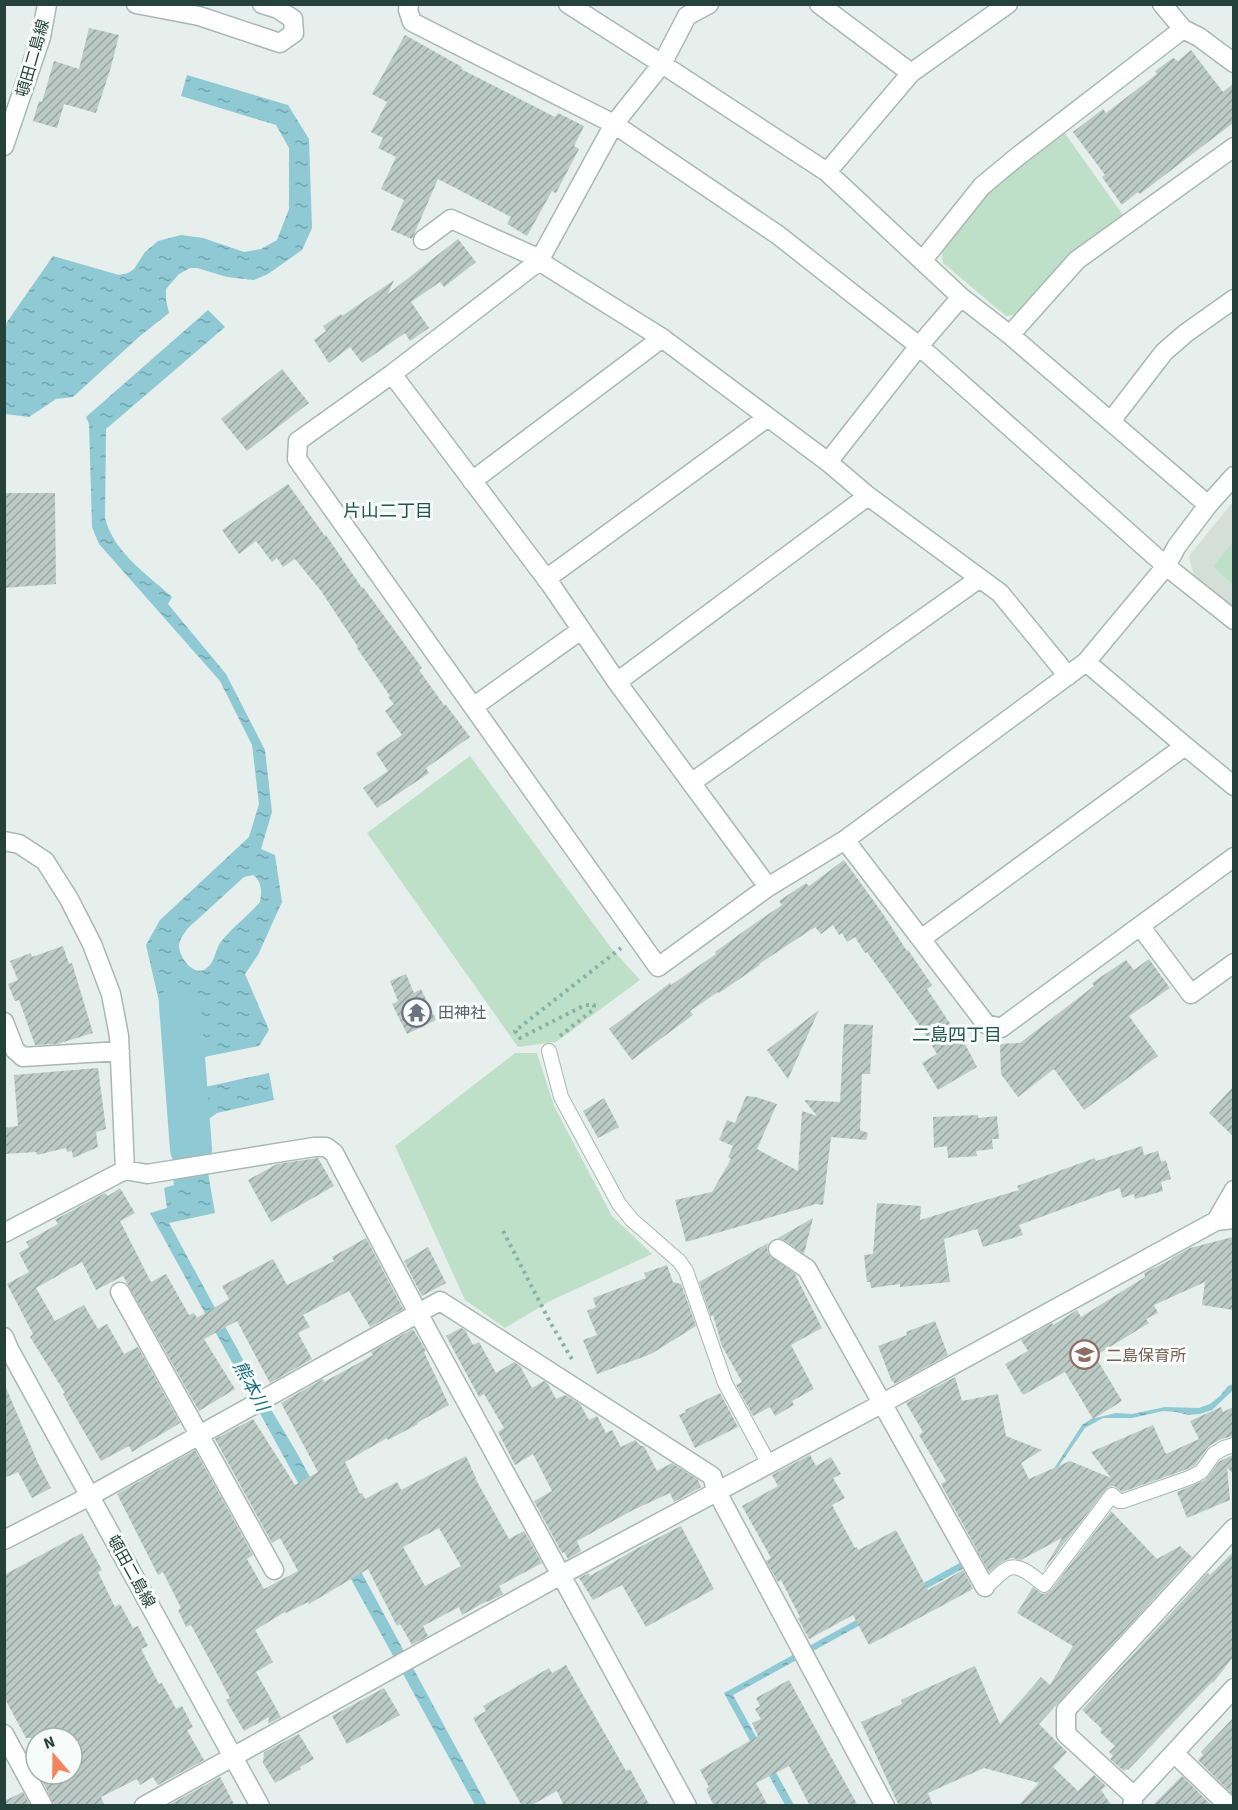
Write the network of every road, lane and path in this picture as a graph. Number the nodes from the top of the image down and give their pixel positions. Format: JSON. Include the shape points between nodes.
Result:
{"nodes":[{"id":1,"x":47,"y":4,"type":"edge"},
{"id":2,"x":136,"y":4,"type":"edge"},
{"id":3,"x":262,"y":4,"type":"edge"},
{"id":4,"x":409,"y":4,"type":"edge"},
{"id":5,"x":568,"y":4,"type":"edge"},
{"id":6,"x":709,"y":4,"type":"edge"},
{"id":7,"x":819,"y":4,"type":"edge"},
{"id":8,"x":1008,"y":4,"type":"edge"},
{"id":9,"x":1162,"y":4,"type":"edge"},
{"id":10,"x":1183,"y":29,"type":"junction"},
{"id":11,"x":1233,"y":63,"type":"edge"},
{"id":12,"x":662,"y":64,"type":"junction"},
{"id":13,"x":911,"y":74,"type":"junction"},
{"id":14,"x":614,"y":124,"type":"junction"},
{"id":15,"x":4,"y":146,"type":"edge"},
{"id":16,"x":1233,"y":147,"type":"edge"},
{"id":17,"x":827,"y":172,"type":"junction"},
{"id":18,"x":423,"y":240,"type":"dead end"},
{"id":19,"x":539,"y":260,"type":"junction"},
{"id":20,"x":922,"y":261,"type":"junction"},
{"id":21,"x":961,"y":297,"type":"junction"},
{"id":22,"x":1233,"y":299,"type":"edge"},
{"id":23,"x":1010,"y":335,"type":"junction"},
{"id":24,"x":662,"y":338,"type":"junction"},
{"id":25,"x":919,"y":346,"type":"junction"},
{"id":26,"x":392,"y":374,"type":"junction"},
{"id":27,"x":768,"y":417,"type":"junction"},
{"id":28,"x":1112,"y":421,"type":"junction"},
{"id":29,"x":828,"y":462,"type":"junction"},
{"id":30,"x":1233,"y":476,"type":"edge"},
{"id":31,"x":472,"y":481,"type":"junction"},
{"id":32,"x":868,"y":496,"type":"junction"},
{"id":33,"x":1208,"y":505,"type":"junction"},
{"id":34,"x":1166,"y":566,"type":"junction"},
{"id":35,"x":980,"y":578,"type":"junction"},
{"id":36,"x":546,"y":579,"type":"junction"},
{"id":37,"x":1233,"y":620,"type":"edge"},
{"id":38,"x":581,"y":630,"type":"junction"},
{"id":39,"x":1086,"y":662,"type":"junction"},
{"id":40,"x":1068,"y":676,"type":"junction"},
{"id":41,"x":617,"y":682,"type":"junction"},
{"id":42,"x":473,"y":707,"type":"junction"},
{"id":43,"x":1185,"y":746,"type":"junction"},
{"id":44,"x":691,"y":783,"type":"junction"},
{"id":45,"x":1233,"y":786,"type":"edge"},
{"id":46,"x":845,"y":840,"type":"junction"},
{"id":47,"x":4,"y":841,"type":"edge"},
{"id":48,"x":1233,"y":857,"type":"edge"},
{"id":49,"x":768,"y":887,"type":"junction"},
{"id":50,"x":1140,"y":926,"type":"junction"},
{"id":51,"x":921,"y":939,"type":"junction"},
{"id":52,"x":623,"y":947,"type":"dead end"},
{"id":53,"x":1233,"y":963,"type":"edge"},
{"id":54,"x":4,"y":1022,"type":"edge"},
{"id":55,"x":560,"y":1036,"type":"dead end"},
{"id":56,"x":120,"y":1051,"type":"junction"},
{"id":57,"x":549,"y":1051,"type":"dead end"},
{"id":58,"x":125,"y":1170,"type":"junction"},
{"id":59,"x":1233,"y":1190,"type":"edge"},
{"id":60,"x":1225,"y":1220,"type":"edge"},
{"id":61,"x":503,"y":1231,"type":"dead end"},
{"id":62,"x":4,"y":1233,"type":"edge"},
{"id":63,"x":778,"y":1248,"type":"dead end"},
{"id":64,"x":120,"y":1292,"type":"dead end"},
{"id":65,"x":418,"y":1313,"type":"junction"},
{"id":66,"x":4,"y":1337,"type":"edge"},
{"id":67,"x":578,"y":1370,"type":"dead end"},
{"id":68,"x":883,"y":1403,"type":"junction"},
{"id":69,"x":198,"y":1435,"type":"junction"},
{"id":70,"x":1233,"y":1444,"type":"edge"},
{"id":71,"x":769,"y":1464,"type":"junction"},
{"id":72,"x":717,"y":1492,"type":"junction"},
{"id":73,"x":90,"y":1496,"type":"junction"},
{"id":74,"x":1233,"y":1528,"type":"edge"},
{"id":75,"x":4,"y":1540,"type":"edge"},
{"id":76,"x":274,"y":1570,"type":"dead end"},
{"id":77,"x":561,"y":1575,"type":"junction"},
{"id":78,"x":985,"y":1587,"type":"joint"},
{"id":79,"x":1233,"y":1688,"type":"edge"},
{"id":80,"x":4,"y":1734,"type":"edge"},
{"id":81,"x":1174,"y":1753,"type":"junction"},
{"id":82,"x":232,"y":1756,"type":"junction"},
{"id":83,"x":1133,"y":1801,"type":"edge"},
{"id":84,"x":43,"y":1806,"type":"edge"},
{"id":85,"x":144,"y":1806,"type":"edge"},
{"id":86,"x":260,"y":1806,"type":"edge"},
{"id":87,"x":687,"y":1806,"type":"edge"},
{"id":88,"x":885,"y":1806,"type":"edge"},
{"id":89,"x":1229,"y":1806,"type":"edge"}],
"edges":[{"from":1,"to":15,"type":"street","name":"頓田二島線","via":[[41,37]]},
{"from":2,"to":3,"type":"street","via":[[199,16],[280,43],[294,33],[293,19]]},
{"from":4,"to":14,"type":"street","via":[[412,22]]},
{"from":5,"to":12,"type":"street"},
{"from":6,"to":12,"type":"street","via":[[687,16]]},
{"from":7,"to":13,"type":"street"},
{"from":8,"to":13,"type":"street"},
{"from":9,"to":10,"type":"street"},
{"from":10,"to":11,"type":"street"},
{"from":10,"to":20,"type":"street","via":[[982,186]]},
{"from":12,"to":14,"type":"street"},
{"from":12,"to":17,"type":"street"},
{"from":13,"to":17,"type":"street"},
{"from":14,"to":19,"type":"street"},
{"from":14,"to":25,"type":"street","via":[[778,235]]},
{"from":16,"to":23,"type":"street","via":[[1077,261]]},
{"from":17,"to":20,"type":"street"},
{"from":18,"to":19,"type":"street","via":[[451,219]]},
{"from":19,"to":24,"type":"street"},
{"from":19,"to":26,"type":"street"},
{"from":20,"to":21,"type":"street"},
{"from":21,"to":23,"type":"street"},
{"from":21,"to":25,"type":"street"},
{"from":22,"to":28,"type":"street","via":[[1164,352]]},
{"from":23,"to":28,"type":"street"},
{"from":24,"to":27,"type":"street"},
{"from":24,"to":31,"type":"street"},
{"from":25,"to":29,"type":"street"},
{"from":25,"to":34,"type":"street"},
{"from":26,"to":31,"type":"street"},
{"from":26,"to":42,"type":"street","via":[[298,441],[297,459]]},
{"from":27,"to":29,"type":"street"},
{"from":27,"to":36,"type":"street"},
{"from":28,"to":33,"type":"street"},
{"from":29,"to":32,"type":"street"},
{"from":30,"to":33,"type":"street"},
{"from":31,"to":36,"type":"street"},
{"from":32,"to":35,"type":"street"},
{"from":32,"to":41,"type":"street"},
{"from":33,"to":34,"type":"street"},
{"from":34,"to":37,"type":"street"},
{"from":34,"to":39,"type":"street"},
{"from":35,"to":40,"type":"street","via":[[1000,593]]},
{"from":35,"to":44,"type":"street"},
{"from":36,"to":38,"type":"street"},
{"from":38,"to":41,"type":"street"},
{"from":38,"to":42,"type":"street"},
{"from":39,"to":40,"type":"street"},
{"from":39,"to":43,"type":"street"},
{"from":40,"to":46,"type":"street"},
{"from":41,"to":44,"type":"street"},
{"from":42,"to":49,"type":"street","via":[[658,967]]},
{"from":43,"to":45,"type":"street"},
{"from":43,"to":51,"type":"street"},
{"from":44,"to":49,"type":"street"},
{"from":46,"to":49,"type":"street"},
{"from":46,"to":51,"type":"street"},
{"from":47,"to":56,"type":"street","via":[[19,844],[45,861],[69,899],[111,994]]},
{"from":48,"to":50,"type":"street"},
{"from":50,"to":51,"type":"street","via":[[1001,1028],[986,1024]]},
{"from":50,"to":53,"type":"street","via":[[1191,994]]},
{"from":52,"to":55,"type":"path","via":[[515,1030],[520,1038],[585,1005],[594,1005]]},
{"from":54,"to":56,"type":"street","via":[[15,1050],[23,1057]]},
{"from":56,"to":58,"type":"street"},
{"from":57,"to":71,"type":"lane","via":[[561,1097],[619,1204],[686,1271],[725,1383]]},
{"from":58,"to":62,"type":"street"},
{"from":58,"to":65,"type":"street","via":[[147,1174],[326,1147],[334,1153]]},
{"from":59,"to":60,"type":"street"},
{"from":60,"to":68,"type":"street"},
{"from":61,"to":67,"type":"path"},
{"from":63,"to":68,"type":"street","via":[[807,1269]]},
{"from":64,"to":69,"type":"street"},
{"from":65,"to":69,"type":"street"},
{"from":65,"to":72,"type":"street","via":[[440,1301],[712,1476]]},
{"from":65,"to":77,"type":"street"},
{"from":66,"to":73,"type":"street","name":"頓田二島線"},
{"from":68,"to":71,"type":"street"},
{"from":68,"to":78,"type":"street"},
{"from":69,"to":73,"type":"street"},
{"from":69,"to":76,"type":"street"},
{"from":70,"to":78,"type":"lane","via":[[1214,1454],[1201,1472],[1189,1478],[1123,1501],[1112,1495],[1044,1585],[1014,1567]]},
{"from":71,"to":72,"type":"street"},
{"from":72,"to":77,"type":"street"},
{"from":72,"to":88,"type":"street"},
{"from":73,"to":75,"type":"street"},
{"from":73,"to":82,"type":"street","name":"頓田二島線"},
{"from":74,"to":83,"type":"street","via":[[1066,1710],[1066,1734]]},
{"from":77,"to":82,"type":"street"},
{"from":77,"to":87,"type":"street"},
{"from":79,"to":81,"type":"street"},
{"from":80,"to":84,"type":"street"},
{"from":81,"to":83,"type":"street"},
{"from":81,"to":89,"type":"street"},
{"from":82,"to":85,"type":"street"},
{"from":82,"to":86,"type":"street","name":"頓田二島線"}]}
